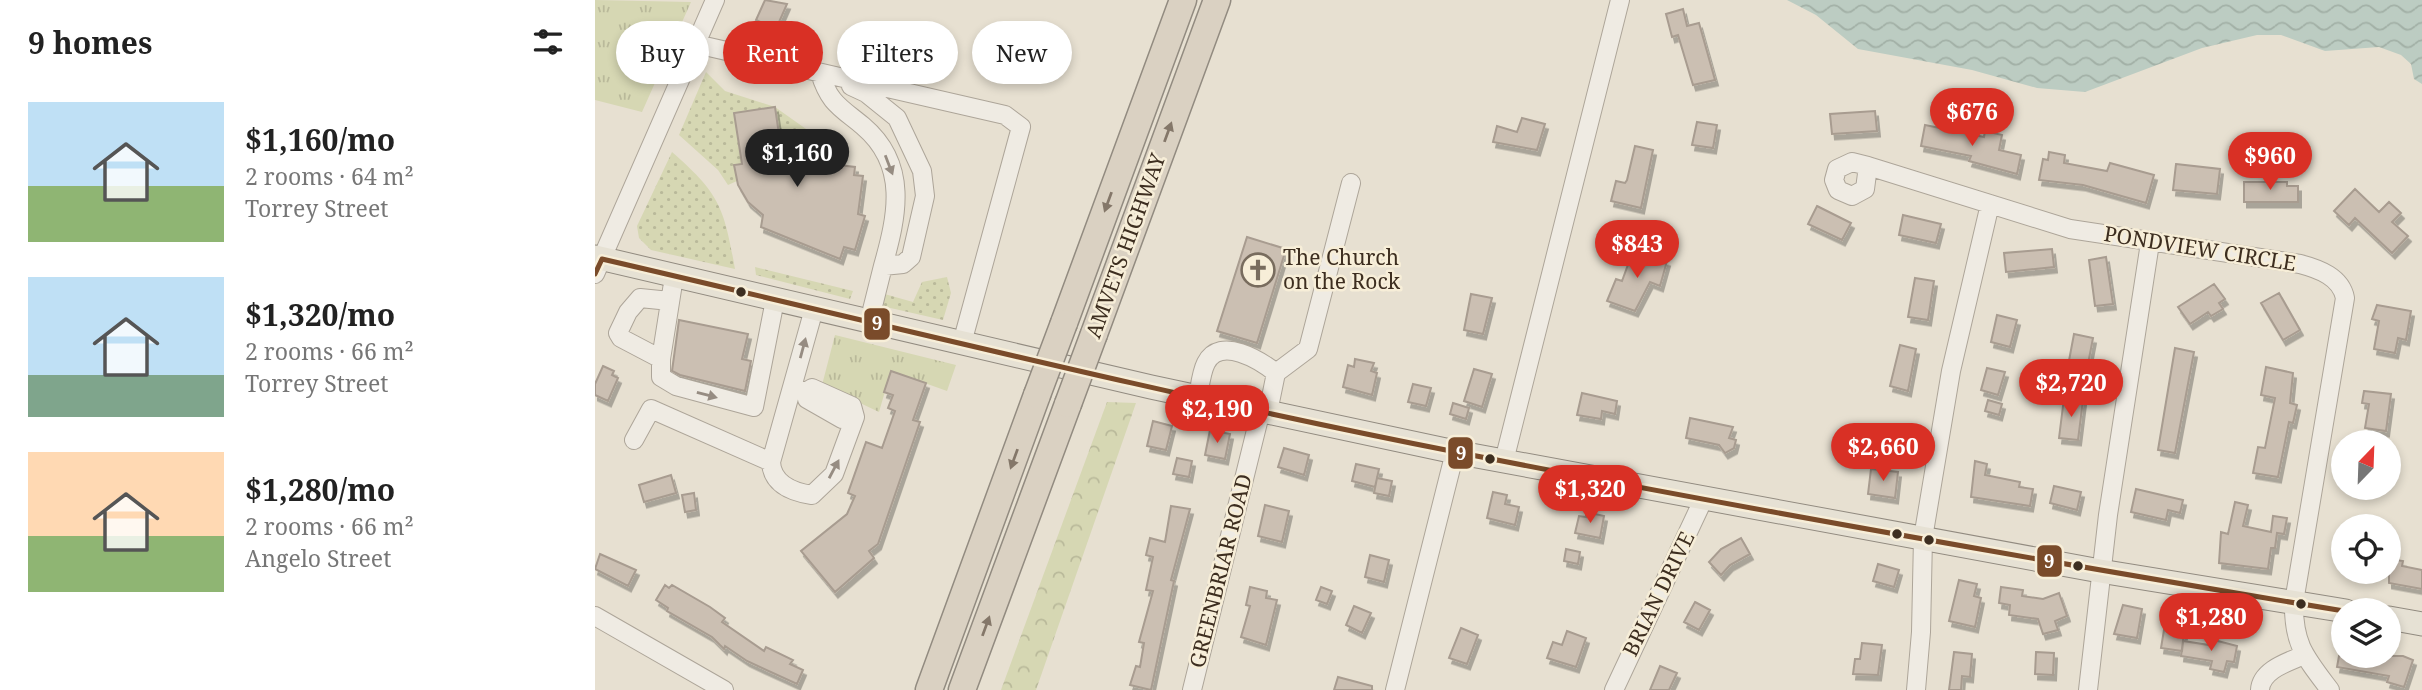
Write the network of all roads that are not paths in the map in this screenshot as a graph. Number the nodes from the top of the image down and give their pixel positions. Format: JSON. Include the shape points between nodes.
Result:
{"nodes":[{"id":1,"x":715,"y":0,"type":"edge"},
{"id":2,"x":1183,"y":0,"type":"edge"},
{"id":3,"x":1217,"y":0,"type":"edge"},
{"id":4,"x":1621,"y":0,"type":"edge"},
{"id":5,"x":706,"y":21,"type":"edge"},
{"id":6,"x":823,"y":74,"type":"edge"},
{"id":7,"x":823,"y":74,"type":"edge"},
{"id":8,"x":823,"y":82,"type":"edge"},
{"id":9,"x":678,"y":84,"type":"edge"},
{"id":10,"x":1868,"y":166,"type":"dead end"},
{"id":11,"x":1351,"y":183,"type":"dead end"},
{"id":12,"x":1990,"y":204,"type":"junction"},
{"id":13,"x":2150,"y":243,"type":"junction"},
{"id":14,"x":597,"y":263,"type":"edge"},
{"id":15,"x":883,"y":266,"type":"junction"},
{"id":16,"x":674,"y":277,"type":"junction"},
{"id":17,"x":775,"y":300,"type":"junction"},
{"id":18,"x":670,"y":302,"type":"junction"},
{"id":19,"x":814,"y":309,"type":"junction"},
{"id":20,"x":869,"y":322,"type":"junction"},
{"id":21,"x":962,"y":343,"type":"junction"},
{"id":22,"x":661,"y":359,"type":"junction"},
{"id":23,"x":1276,"y":373,"type":"junction"},
{"id":24,"x":800,"y":390,"type":"junction"},
{"id":25,"x":1198,"y":397,"type":"junction"},
{"id":26,"x":1265,"y":411,"type":"junction"},
{"id":27,"x":634,"y":440,"type":"dead end"},
{"id":28,"x":1455,"y":452,"type":"junction"},
{"id":29,"x":1504,"y":461,"type":"junction"},
{"id":30,"x":771,"y":462,"type":"junction"},
{"id":31,"x":1704,"y":498,"type":"junction"},
{"id":32,"x":1923,"y":538,"type":"junction"},
{"id":33,"x":2100,"y":571,"type":"junction"},
{"id":34,"x":2294,"y":601,"type":"junction"},
{"id":35,"x":2331,"y":608,"type":"edge"},
{"id":36,"x":595,"y":616,"type":"edge"},
{"id":37,"x":2401,"y":620,"type":"edge"},
{"id":38,"x":2422,"y":624,"type":"edge"},
{"id":39,"x":2304,"y":655,"type":"junction"},
{"id":40,"x":724,"y":690,"type":"edge"},
{"id":41,"x":929,"y":690,"type":"edge"},
{"id":42,"x":962,"y":690,"type":"edge"},
{"id":43,"x":1192,"y":690,"type":"edge"},
{"id":44,"x":1395,"y":690,"type":"edge"},
{"id":45,"x":1614,"y":690,"type":"edge"},
{"id":46,"x":1916,"y":690,"type":"edge"},
{"id":47,"x":2088,"y":690,"type":"edge"},
{"id":48,"x":2260,"y":690,"type":"edge"},
{"id":49,"x":2330,"y":690,"type":"edge"}],
"edges":[{"from":1,"to":5,"type":"street"},
{"from":2,"to":41,"type":"highway","name":"AMVETS HIGHWAY","one_way":true,"bridge":true},
{"from":42,"to":3,"type":"highway","name":"AMVETS HIGHWAY","one_way":true,"bridge":true},
{"from":4,"to":29,"type":"street"},
{"from":6,"to":15,"type":"street","via":[[866,93],[897,118],[922,172],[925,196],[911,257],[903,264]]},
{"from":7,"to":21,"type":"street","via":[[1005,115],[1021,127]]},
{"from":8,"to":15,"type":"street","one_way":true,"via":[[828,97],[866,128],[891,162],[897,216]]},
{"from":9,"to":14,"type":"street"},
{"from":10,"to":12,"type":"street","name":"PONDVIEW CIRCLE"},
{"from":11,"to":23,"type":"street","via":[[1308,349]]},
{"from":12,"to":13,"type":"street","name":"PONDVIEW CIRCLE","via":[[2070,229]]},
{"from":12,"to":32,"type":"street","via":[[1951,370]]},
{"from":13,"to":33,"type":"street"},
{"from":13,"to":34,"type":"street","name":"PONDVIEW CIRCLE","via":[[2300,264],[2328,275],[2343,288]]},
{"from":14,"to":16,"type":"main road"},
{"from":15,"to":20,"type":"street"},
{"from":16,"to":17,"type":"main road"},
{"from":16,"to":18,"type":"street"},
{"from":17,"to":19,"type":"main road"},
{"from":22,"to":17,"type":"street","one_way":true,"via":[[661,377],[676,386],[754,407]]},
{"from":18,"to":22,"type":"street"},
{"from":18,"to":22,"type":"street","via":[[640,298],[618,332]]},
{"from":19,"to":20,"type":"main road"},
{"from":24,"to":19,"type":"street","one_way":true},
{"from":20,"to":21,"type":"main road"},
{"from":21,"to":25,"type":"main road"},
{"from":23,"to":25,"type":"street","via":[[1256,358],[1232,351],[1215,354],[1207,361]]},
{"from":23,"to":26,"type":"street","name":"GREENBRIAR ROAD"},
{"from":24,"to":30,"type":"street"},
{"from":30,"to":24,"type":"street","one_way":true,"via":[[778,481],[795,492],[812,495],[834,474],[855,417],[842,419]]},
{"from":25,"to":26,"type":"main road"},
{"from":26,"to":28,"type":"main road"},
{"from":26,"to":43,"type":"street","name":"GREENBRIAR ROAD"},
{"from":27,"to":30,"type":"street","via":[[650,409]]},
{"from":28,"to":29,"type":"main road"},
{"from":28,"to":44,"type":"street"},
{"from":29,"to":31,"type":"main road"},
{"from":31,"to":32,"type":"main road"},
{"from":31,"to":45,"type":"street","name":"BRIAN DRIVE"},
{"from":32,"to":33,"type":"main road"},
{"from":32,"to":46,"type":"street"},
{"from":33,"to":34,"type":"main road"},
{"from":33,"to":47,"type":"street"},
{"from":34,"to":35,"type":"main road"},
{"from":34,"to":39,"type":"street","via":[[2294,629]]},
{"from":36,"to":40,"type":"street"},
{"from":37,"to":38,"type":"main road"},
{"from":39,"to":48,"type":"street","via":[[2269,672]]},
{"from":39,"to":49,"type":"street"}]}
